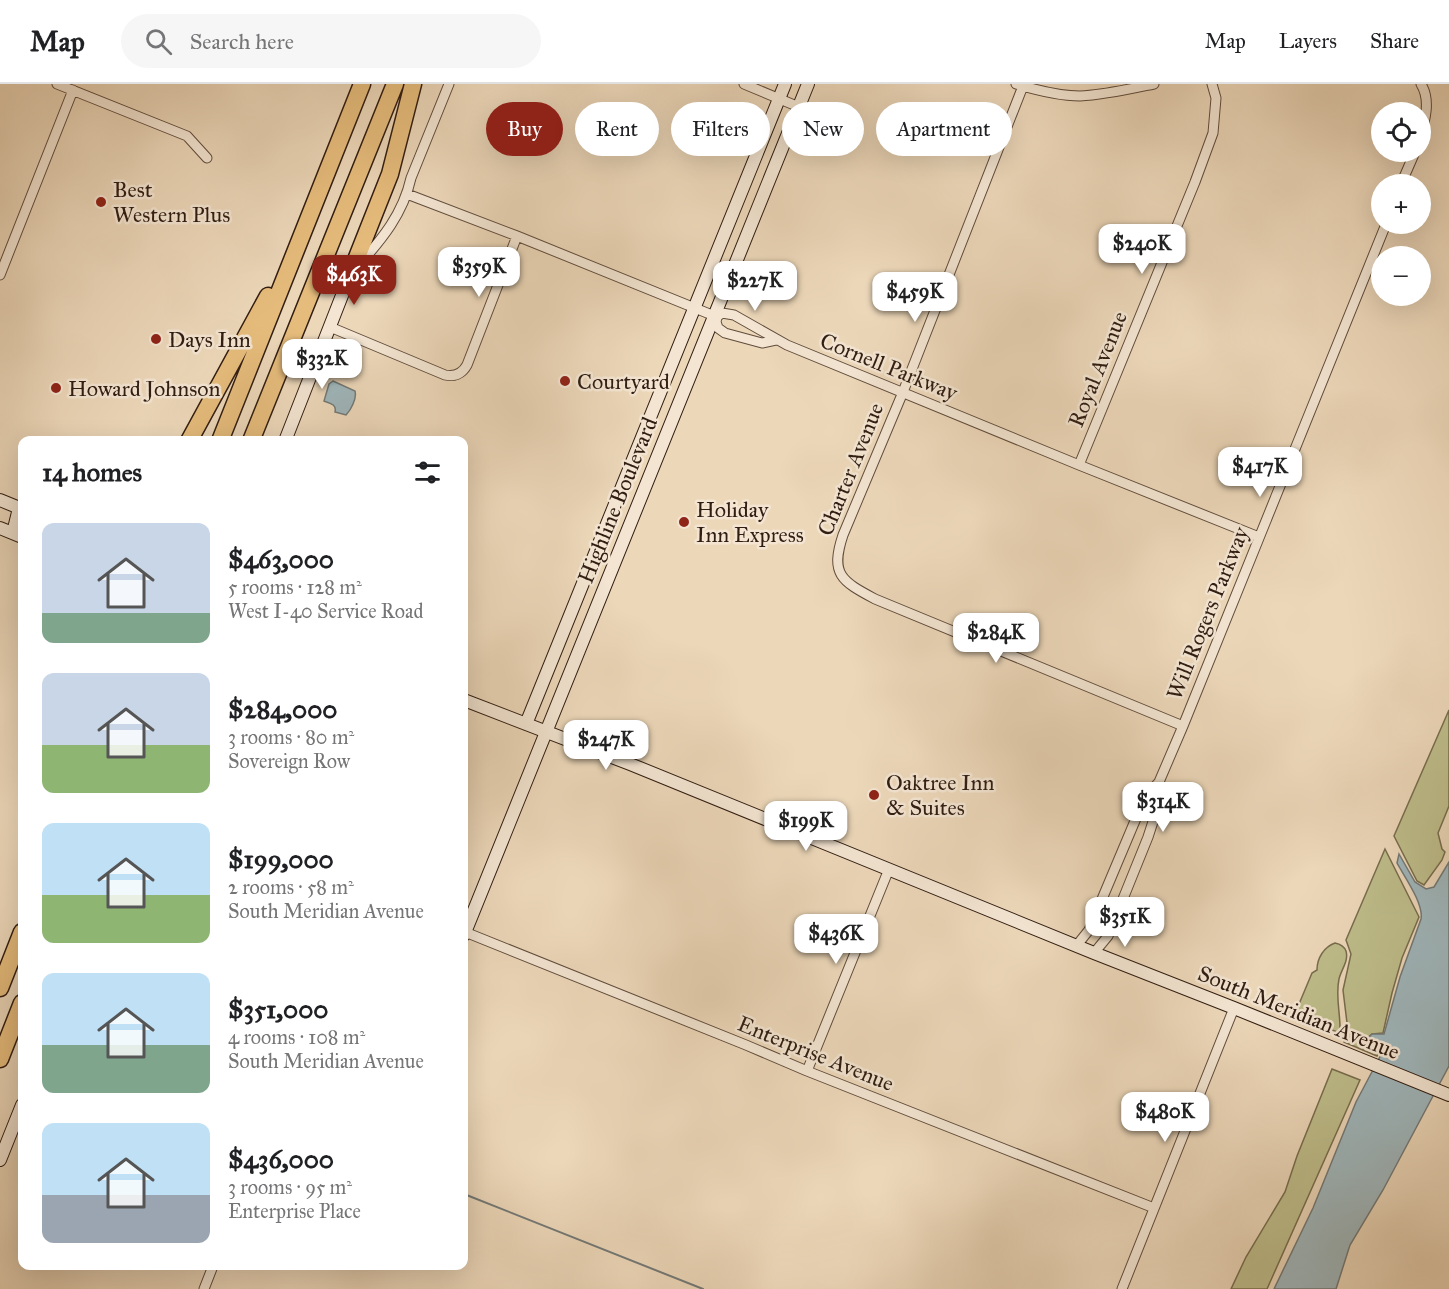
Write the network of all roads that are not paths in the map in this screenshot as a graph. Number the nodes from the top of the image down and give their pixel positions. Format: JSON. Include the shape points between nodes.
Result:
{"nodes":[{"id":1,"x":57,"y":84,"type":"edge"},
{"id":2,"x":362,"y":84,"type":"edge"},
{"id":3,"x":395,"y":84,"type":"edge"},
{"id":4,"x":413,"y":84,"type":"edge"},
{"id":5,"x":449,"y":84,"type":"edge"},
{"id":6,"x":744,"y":84,"type":"edge"},
{"id":7,"x":785,"y":84,"type":"edge"},
{"id":8,"x":808,"y":84,"type":"edge"},
{"id":9,"x":1154,"y":84,"type":"edge"},
{"id":10,"x":1212,"y":84,"type":"edge"},
{"id":11,"x":1421,"y":84,"type":"edge"},
{"id":12,"x":1019,"y":85,"type":"edge"},
{"id":13,"x":73,"y":90,"type":"junction"},
{"id":14,"x":779,"y":99,"type":"junction"},
{"id":15,"x":786,"y":102,"type":"edge"},
{"id":16,"x":801,"y":102,"type":"edge"},
{"id":17,"x":1426,"y":102,"type":"edge"},
{"id":18,"x":782,"y":150,"type":"edge"},
{"id":19,"x":207,"y":158,"type":"dead end"},
{"id":20,"x":407,"y":194,"type":"junction"},
{"id":21,"x":304,"y":229,"type":"junction"},
{"id":22,"x":1382,"y":234,"type":"edge"},
{"id":23,"x":517,"y":236,"type":"junction"},
{"id":24,"x":0,"y":275,"type":"edge"},
{"id":25,"x":350,"y":275,"type":"junction"},
{"id":26,"x":694,"y":307,"type":"junction"},
{"id":27,"x":716,"y":316,"type":"junction"},
{"id":28,"x":330,"y":327,"type":"junction"},
{"id":29,"x":776,"y":340,"type":"junction"},
{"id":30,"x":903,"y":392,"type":"junction"},
{"id":31,"x":192,"y":436,"type":"edge"},
{"id":32,"x":222,"y":436,"type":"edge"},
{"id":33,"x":253,"y":436,"type":"edge"},
{"id":34,"x":287,"y":436,"type":"edge"},
{"id":35,"x":1079,"y":465,"type":"junction"},
{"id":36,"x":0,"y":500,"type":"edge"},
{"id":37,"x":18,"y":508,"type":"edge"},
{"id":38,"x":0,"y":528,"type":"edge"},
{"id":39,"x":18,"y":535,"type":"edge"},
{"id":40,"x":1259,"y":537,"type":"junction"},
{"id":41,"x":548,"y":669,"type":"junction"},
{"id":42,"x":568,"y":677,"type":"junction"},
{"id":43,"x":468,"y":702,"type":"edge"},
{"id":44,"x":525,"y":724,"type":"junction"},
{"id":45,"x":1183,"y":726,"type":"junction"},
{"id":46,"x":546,"y":732,"type":"junction"},
{"id":47,"x":1160,"y":782,"type":"junction"},
{"id":48,"x":1125,"y":842,"type":"junction"},
{"id":49,"x":1143,"y":849,"type":"junction"},
{"id":50,"x":889,"y":869,"type":"junction"},
{"id":51,"x":1114,"y":869,"type":"junction"},
{"id":52,"x":1131,"y":877,"type":"junction"},
{"id":53,"x":468,"y":924,"type":"edge"},
{"id":54,"x":468,"y":936,"type":"edge"},
{"id":55,"x":18,"y":942,"type":"edge"},
{"id":56,"x":1077,"y":945,"type":"junction"},
{"id":57,"x":1094,"y":953,"type":"junction"},
{"id":58,"x":0,"y":988,"type":"edge"},
{"id":59,"x":1234,"y":1008,"type":"junction"},
{"id":60,"x":18,"y":1013,"type":"edge"},
{"id":61,"x":0,"y":1059,"type":"edge"},
{"id":62,"x":807,"y":1071,"type":"junction"},
{"id":63,"x":1449,"y":1095,"type":"edge"},
{"id":64,"x":18,"y":1115,"type":"edge"},
{"id":65,"x":0,"y":1160,"type":"edge"},
{"id":66,"x":1154,"y":1208,"type":"junction"},
{"id":67,"x":211,"y":1270,"type":"edge"},
{"id":68,"x":204,"y":1289,"type":"edge"},
{"id":69,"x":1122,"y":1289,"type":"edge"}],
"edges":[{"from":1,"to":13,"type":"street"},
{"from":2,"to":21,"type":"highway"},
{"from":3,"to":33,"type":"highway"},
{"from":4,"to":25,"type":"highway","via":[[390,174]]},
{"from":5,"to":20,"type":"street"},
{"from":6,"to":14,"type":"street"},
{"from":7,"to":14,"type":"street","name":"Highline Boulevard"},
{"from":8,"to":16,"type":"street","name":"Highline Boulevard"},
{"from":9,"to":12,"type":"street","via":[[1080,96]]},
{"from":10,"to":35,"type":"street","name":"Royal Avenue","via":[[1216,98],[1213,133]]},
{"from":11,"to":17,"type":"street"},
{"from":12,"to":30,"type":"street","name":"Charter Avenue"},
{"from":13,"to":19,"type":"street","via":[[187,136]]},
{"from":13,"to":24,"type":"street"},
{"from":14,"to":15,"type":"street"},
{"from":14,"to":26,"type":"street","name":"Highline Boulevard"},
{"from":18,"to":27,"type":"street","name":"Highline Boulevard"},
{"from":20,"to":23,"type":"street","name":"Cornell Parkway"},
{"from":20,"to":25,"type":"street","via":[[392,226]]},
{"from":21,"to":31,"type":"highway"},
{"from":21,"to":32,"type":"highway"},
{"from":22,"to":40,"type":"street","name":"Will Rogers Parkway"},
{"from":23,"to":26,"type":"street","name":"Cornell Parkway"},
{"from":23,"to":28,"type":"street","via":[[467,365],[457,375],[445,375]]},
{"from":25,"to":28,"type":"street"},
{"from":26,"to":27,"type":"street","name":"Cornell Parkway"},
{"from":26,"to":41,"type":"street","name":"Highline Boulevard"},
{"from":27,"to":29,"type":"street","name":"Cornell Parkway","via":[[734,315]]},
{"from":27,"to":29,"type":"street","via":[[718,328],[725,333],[762,343]]},
{"from":27,"to":42,"type":"street","name":"Highline Boulevard"},
{"from":28,"to":34,"type":"street"},
{"from":29,"to":30,"type":"street","name":"Cornell Parkway"},
{"from":30,"to":35,"type":"street","name":"Cornell Parkway"},
{"from":30,"to":45,"type":"street","name":"Charter Avenue","via":[[843,535],[837,567],[844,578],[874,599]]},
{"from":35,"to":40,"type":"street","name":"Cornell Parkway"},
{"from":36,"to":37,"type":"street"},
{"from":38,"to":39,"type":"street"},
{"from":40,"to":45,"type":"street","name":"Will Rogers Parkway"},
{"from":41,"to":42,"type":"street"},
{"from":41,"to":44,"type":"street","name":"Highline Boulevard"},
{"from":42,"to":46,"type":"street","name":"Highline Boulevard"},
{"from":43,"to":44,"type":"street","name":"South Meridian Avenue"},
{"from":44,"to":46,"type":"street","name":"South Meridian Avenue"},
{"from":45,"to":47,"type":"street","name":"Will Rogers Parkway"},
{"from":46,"to":50,"type":"street","name":"South Meridian Avenue"},
{"from":46,"to":53,"type":"street","name":"Highline Boulevard"},
{"from":47,"to":48,"type":"street","name":"Will Rogers Parkway","via":[[1147,795]]},
{"from":47,"to":49,"type":"street","name":"Will Rogers Parkway","via":[[1160,800]]},
{"from":48,"to":49,"type":"street"},
{"from":48,"to":51,"type":"street","name":"Will Rogers Parkway"},
{"from":49,"to":52,"type":"street","name":"Will Rogers Parkway"},
{"from":50,"to":56,"type":"street","name":"South Meridian Avenue"},
{"from":50,"to":62,"type":"street"},
{"from":51,"to":52,"type":"street"},
{"from":51,"to":56,"type":"street","name":"Will Rogers Parkway","via":[[1089,930]]},
{"from":52,"to":57,"type":"street","name":"Will Rogers Parkway","via":[[1108,936]]},
{"from":54,"to":62,"type":"street","name":"Enterprise Avenue"},
{"from":55,"to":58,"type":"highway"},
{"from":56,"to":57,"type":"street","name":"South Meridian Avenue"},
{"from":57,"to":59,"type":"street","name":"South Meridian Avenue"},
{"from":59,"to":63,"type":"street","name":"South Meridian Avenue"},
{"from":59,"to":66,"type":"street"},
{"from":60,"to":61,"type":"highway"},
{"from":62,"to":66,"type":"street","name":"Enterprise Avenue"},
{"from":64,"to":65,"type":"street"},
{"from":66,"to":69,"type":"street"},
{"from":67,"to":68,"type":"street"}]}
